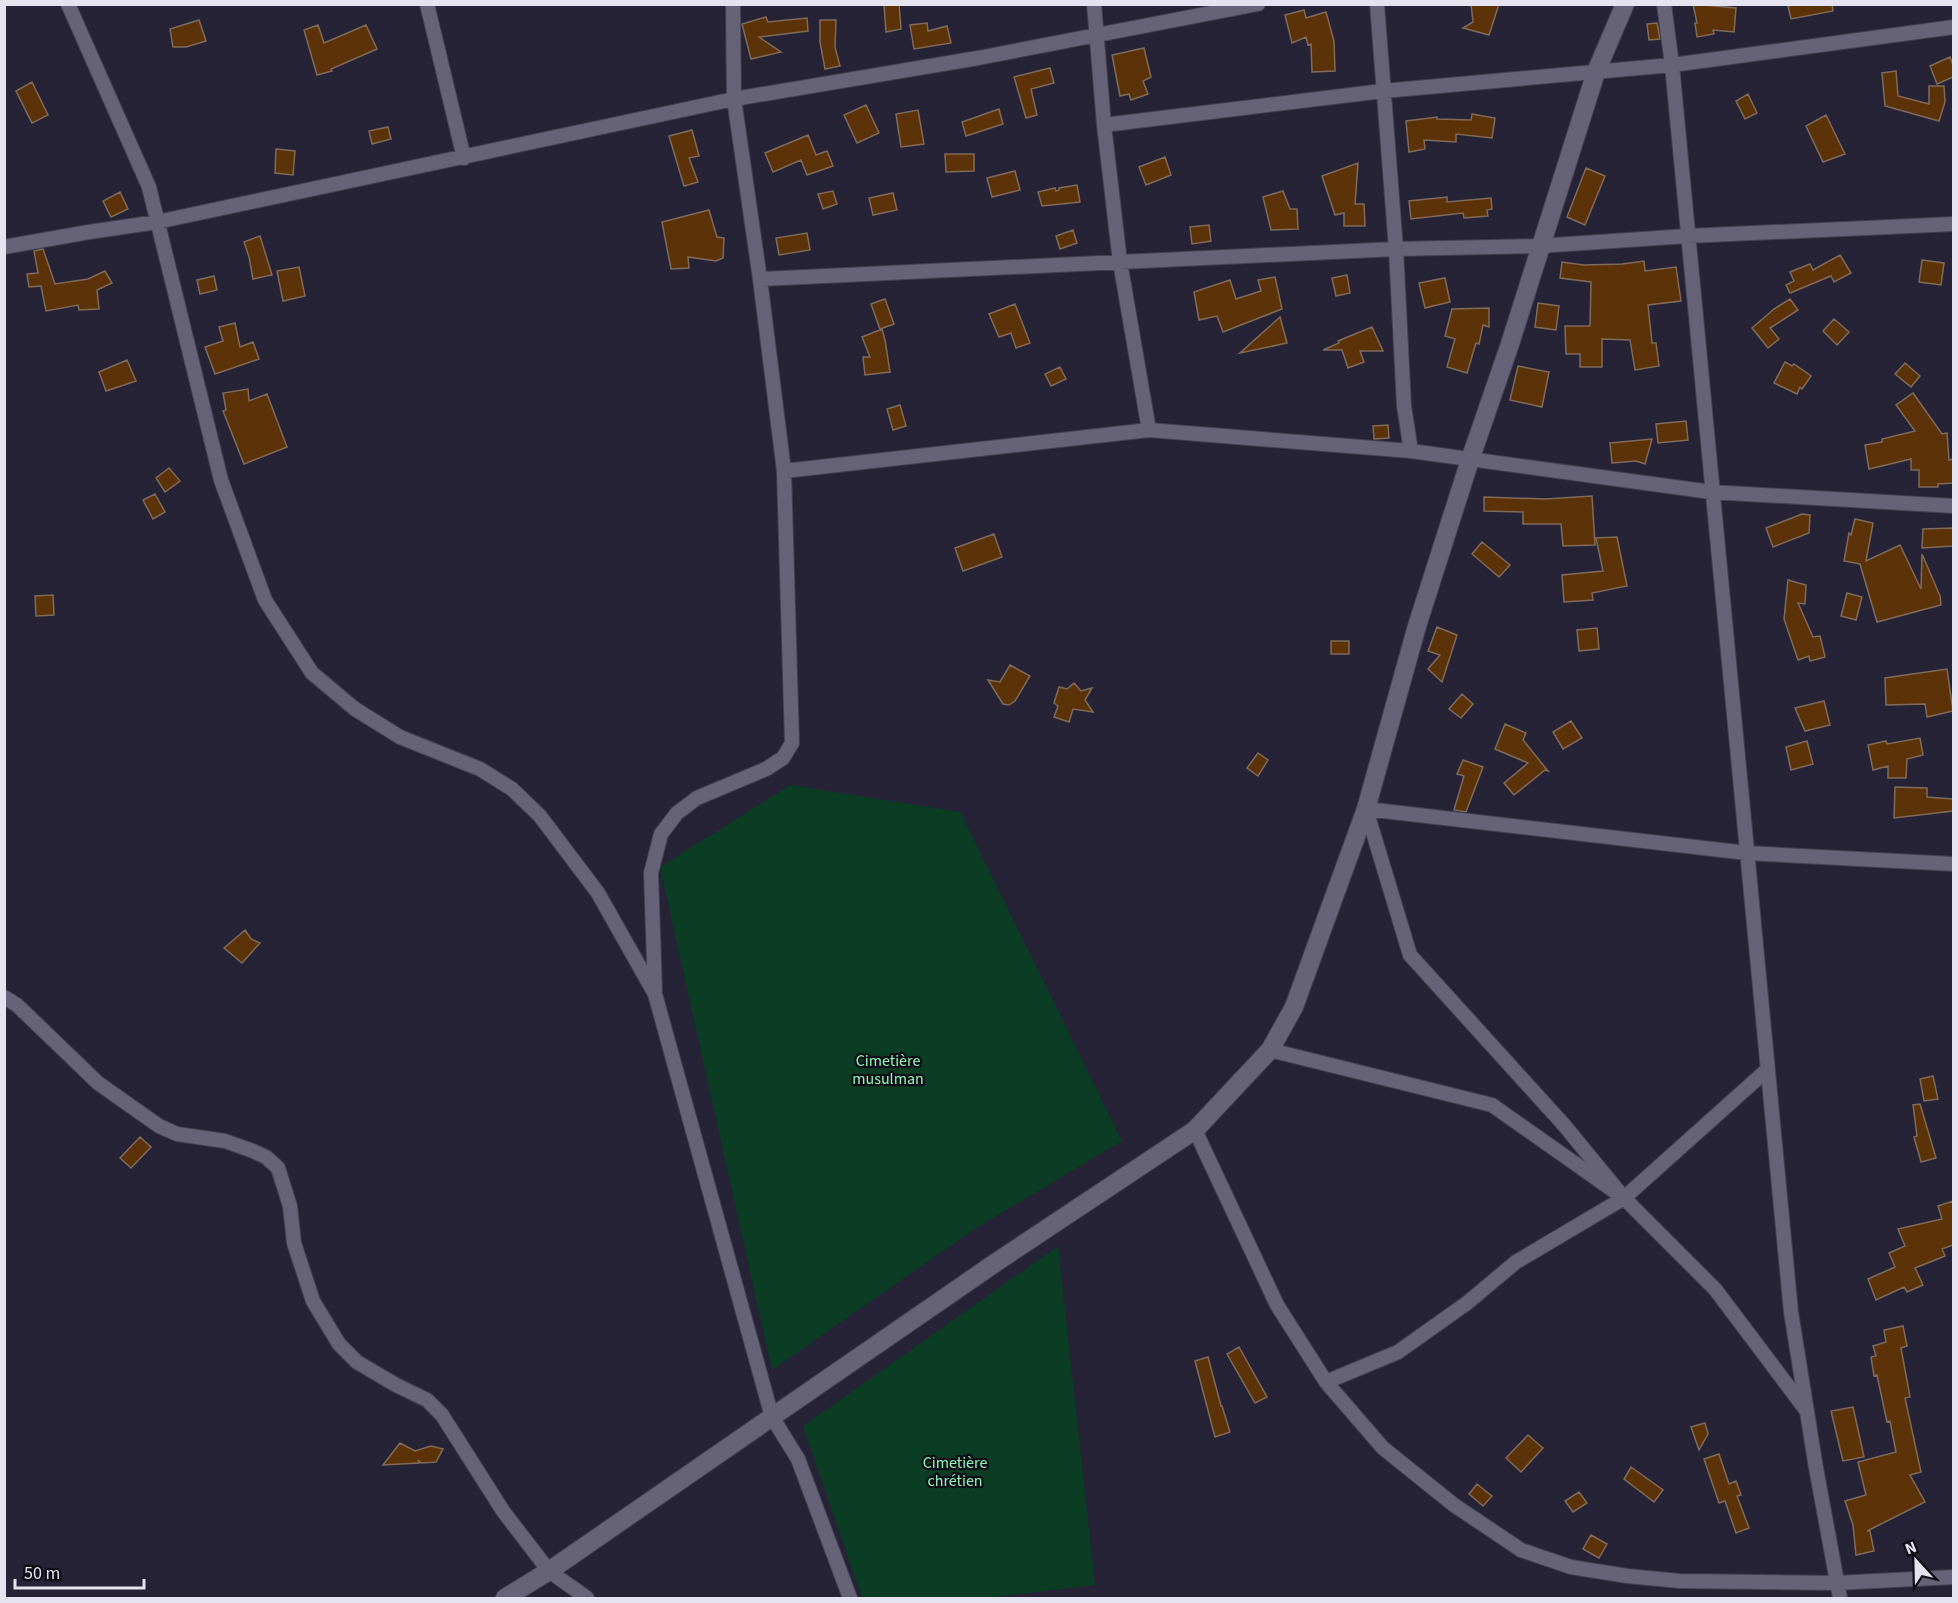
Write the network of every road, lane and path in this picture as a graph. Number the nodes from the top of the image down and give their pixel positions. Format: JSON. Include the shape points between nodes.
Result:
{"nodes":[{"id":1,"x":68,"y":4,"type":"edge"},
{"id":2,"x":427,"y":4,"type":"edge"},
{"id":3,"x":733,"y":4,"type":"edge"},
{"id":4,"x":1094,"y":4,"type":"edge"},
{"id":5,"x":1258,"y":4,"type":"edge"},
{"id":6,"x":1377,"y":4,"type":"edge"},
{"id":7,"x":1625,"y":4,"type":"edge"},
{"id":8,"x":1664,"y":4,"type":"edge"},
{"id":9,"x":1953,"y":27,"type":"edge"},
{"id":10,"x":1097,"y":35,"type":"junction"},
{"id":11,"x":1672,"y":65,"type":"junction"},
{"id":12,"x":1596,"y":72,"type":"junction"},
{"id":13,"x":1383,"y":91,"type":"junction"},
{"id":14,"x":734,"y":99,"type":"junction"},
{"id":15,"x":1104,"y":125,"type":"junction"},
{"id":16,"x":464,"y":158,"type":"junction"},
{"id":17,"x":157,"y":222,"type":"junction"},
{"id":18,"x":1953,"y":224,"type":"edge"},
{"id":19,"x":1687,"y":236,"type":"junction"},
{"id":20,"x":1539,"y":246,"type":"junction"},
{"id":21,"x":4,"y":247,"type":"edge"},
{"id":22,"x":1396,"y":249,"type":"junction"},
{"id":23,"x":1120,"y":262,"type":"junction"},
{"id":24,"x":760,"y":279,"type":"junction"},
{"id":25,"x":1149,"y":430,"type":"junction"},
{"id":26,"x":1411,"y":451,"type":"junction"},
{"id":27,"x":1470,"y":460,"type":"junction"},
{"id":28,"x":784,"y":471,"type":"junction"},
{"id":29,"x":1711,"y":492,"type":"junction"},
{"id":30,"x":1953,"y":506,"type":"edge"},
{"id":31,"x":1366,"y":809,"type":"junction"},
{"id":32,"x":1748,"y":853,"type":"junction"},
{"id":33,"x":1953,"y":864,"type":"edge"},
{"id":34,"x":655,"y":993,"type":"junction"},
{"id":35,"x":4,"y":997,"type":"edge"},
{"id":36,"x":1270,"y":1050,"type":"junction"},
{"id":37,"x":1768,"y":1069,"type":"junction"},
{"id":38,"x":1195,"y":1130,"type":"junction"},
{"id":39,"x":1624,"y":1198,"type":"junction"},
{"id":40,"x":1326,"y":1382,"type":"junction"},
{"id":41,"x":1807,"y":1412,"type":"junction"},
{"id":42,"x":772,"y":1417,"type":"junction"},
{"id":43,"x":549,"y":1571,"type":"junction"},
{"id":44,"x":1953,"y":1576,"type":"edge"},
{"id":45,"x":1836,"y":1583,"type":"junction"},
{"id":46,"x":505,"y":1599,"type":"edge"},
{"id":47,"x":587,"y":1599,"type":"edge"},
{"id":48,"x":850,"y":1599,"type":"edge"},
{"id":49,"x":1840,"y":1599,"type":"edge"}],
"edges":[{"from":1,"to":17,"type":"street","via":[[149,187]]},
{"from":2,"to":16,"type":"street"},
{"from":3,"to":14,"type":"street"},
{"from":4,"to":10,"type":"street"},
{"from":5,"to":10,"type":"street"},
{"from":6,"to":13,"type":"street"},
{"from":7,"to":12,"type":"street"},
{"from":8,"to":11,"type":"street"},
{"from":9,"to":11,"type":"street"},
{"from":10,"to":14,"type":"street"},
{"from":10,"to":15,"type":"street"},
{"from":11,"to":12,"type":"street"},
{"from":11,"to":19,"type":"street"},
{"from":12,"to":13,"type":"street"},
{"from":12,"to":20,"type":"street"},
{"from":13,"to":15,"type":"street"},
{"from":13,"to":22,"type":"street"},
{"from":14,"to":16,"type":"street"},
{"from":14,"to":24,"type":"street"},
{"from":15,"to":23,"type":"street"},
{"from":16,"to":17,"type":"street"},
{"from":17,"to":21,"type":"street"},
{"from":17,"to":34,"type":"street","via":[[221,480],[265,600],[291,643],[312,673],[355,709],[400,737],[480,769],[512,789],[540,816],[598,893]]},
{"from":18,"to":19,"type":"street"},
{"from":19,"to":20,"type":"street"},
{"from":19,"to":29,"type":"street"},
{"from":20,"to":22,"type":"street"},
{"from":20,"to":27,"type":"street"},
{"from":22,"to":23,"type":"street"},
{"from":22,"to":26,"type":"street","via":[[1404,406]]},
{"from":23,"to":24,"type":"street"},
{"from":23,"to":25,"type":"street"},
{"from":24,"to":28,"type":"street"},
{"from":25,"to":26,"type":"street"},
{"from":25,"to":28,"type":"street"},
{"from":26,"to":27,"type":"street"},
{"from":27,"to":29,"type":"street"},
{"from":27,"to":31,"type":"street","via":[[1417,626]]},
{"from":28,"to":34,"type":"street","via":[[792,743],[783,758],[766,769],[697,798],[677,813],[661,834],[651,873]]},
{"from":29,"to":30,"type":"street"},
{"from":29,"to":32,"type":"street"},
{"from":31,"to":32,"type":"street"},
{"from":31,"to":36,"type":"street","via":[[1294,1007]]},
{"from":31,"to":39,"type":"street","via":[[1410,955]]},
{"from":32,"to":33,"type":"street"},
{"from":32,"to":37,"type":"street"},
{"from":34,"to":42,"type":"street"},
{"from":35,"to":43,"type":"street","via":[[98,1083],[159,1126],[177,1134],[225,1141],[266,1157],[278,1168],[290,1206],[294,1243],[314,1301],[339,1344],[357,1362],[427,1400],[442,1415],[497,1502]]},
{"from":36,"to":38,"type":"street"},
{"from":36,"to":39,"type":"street","via":[[1492,1105]]},
{"from":37,"to":39,"type":"street"},
{"from":37,"to":41,"type":"street","via":[[1791,1312]]},
{"from":38,"to":40,"type":"street","via":[[1276,1305]]},
{"from":38,"to":42,"type":"street"},
{"from":39,"to":40,"type":"street","via":[[1516,1262],[1398,1352]]},
{"from":39,"to":41,"type":"street","via":[[1715,1289]]},
{"from":40,"to":45,"type":"street","via":[[1383,1448],[1454,1505],[1521,1550],[1571,1567],[1627,1576],[1680,1581]]},
{"from":41,"to":45,"type":"street"},
{"from":42,"to":43,"type":"street"},
{"from":42,"to":48,"type":"street","via":[[798,1459]]},
{"from":43,"to":46,"type":"street"},
{"from":43,"to":47,"type":"street"},
{"from":44,"to":45,"type":"street"},
{"from":45,"to":49,"type":"street"}]}
